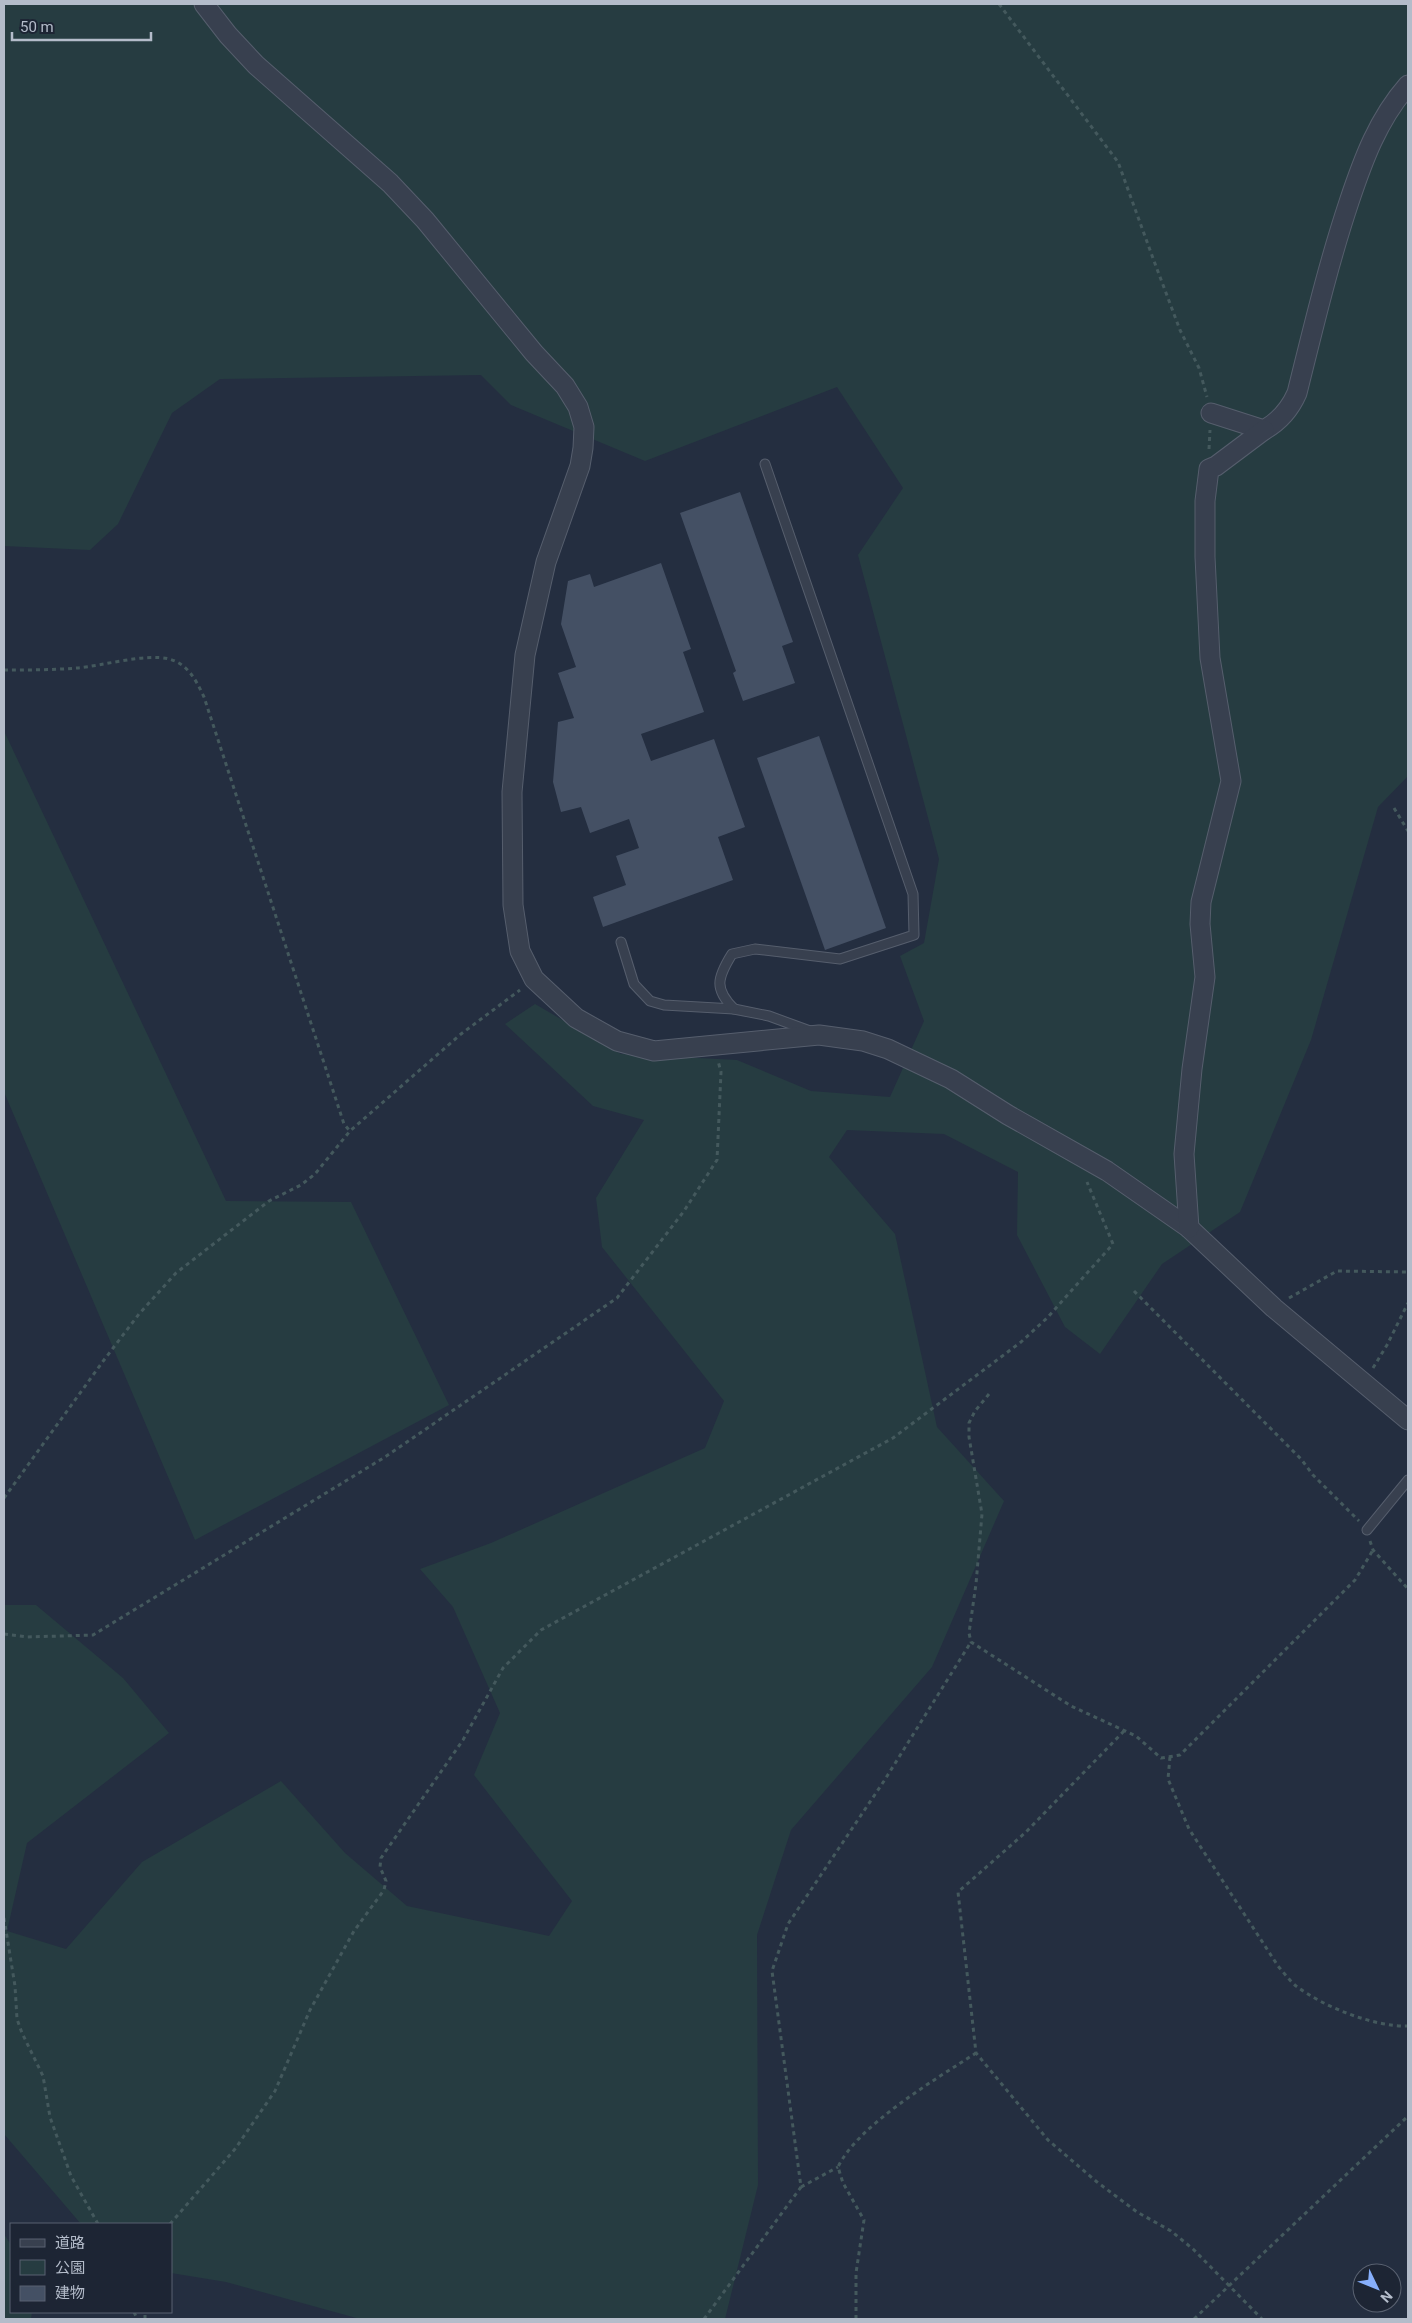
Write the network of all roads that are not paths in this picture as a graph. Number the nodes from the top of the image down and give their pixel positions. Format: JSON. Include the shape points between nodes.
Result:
{"nodes":[{"id":1,"x":204,"y":4,"type":"edge"},
{"id":2,"x":1408,"y":85,"type":"edge"},
{"id":3,"x":1211,"y":413,"type":"road end"},
{"id":4,"x":1264,"y":430,"type":"junction"},
{"id":5,"x":765,"y":464,"type":"dead end"},
{"id":6,"x":620,"y":942,"type":"dead end"},
{"id":7,"x":734,"y":1009,"type":"junction"},
{"id":8,"x":819,"y":1034,"type":"junction"},
{"id":9,"x":1188,"y":1228,"type":"junction"},
{"id":10,"x":1408,"y":1420,"type":"edge"},
{"id":11,"x":1408,"y":1480,"type":"edge"},
{"id":12,"x":1367,"y":1530,"type":"road end"}],
"edges":[{"from":1,"to":8,"type":"street","via":[[256,65],[390,183],[425,220],[528,347],[565,386],[578,407],[584,427],[580,466],[546,562],[525,654],[512,792],[512,906],[520,951],[534,979],[576,1018],[617,1041],[654,1051]]},
{"from":2,"to":4,"type":"street","via":[[1388,110],[1358,174],[1335,243],[1292,406]]},
{"from":3,"to":4,"type":"street"},
{"from":4,"to":9,"type":"street","via":[[1209,469],[1205,501],[1210,658],[1231,781],[1201,902],[1205,977],[1184,1154]]},
{"from":5,"to":7,"type":"lane","via":[[913,894],[914,935],[840,958],[755,949],[732,954],[724,967],[720,984],[722,997]]},
{"from":6,"to":7,"type":"lane","via":[[634,984],[650,1000],[664,1005]]},
{"from":7,"to":8,"type":"lane","via":[[769,1016]]},
{"from":8,"to":9,"type":"street","via":[[863,1041],[888,1049],[951,1079],[1107,1171]]},
{"from":9,"to":10,"type":"street","via":[[1274,1308]]},
{"from":11,"to":12,"type":"lane"}]}
